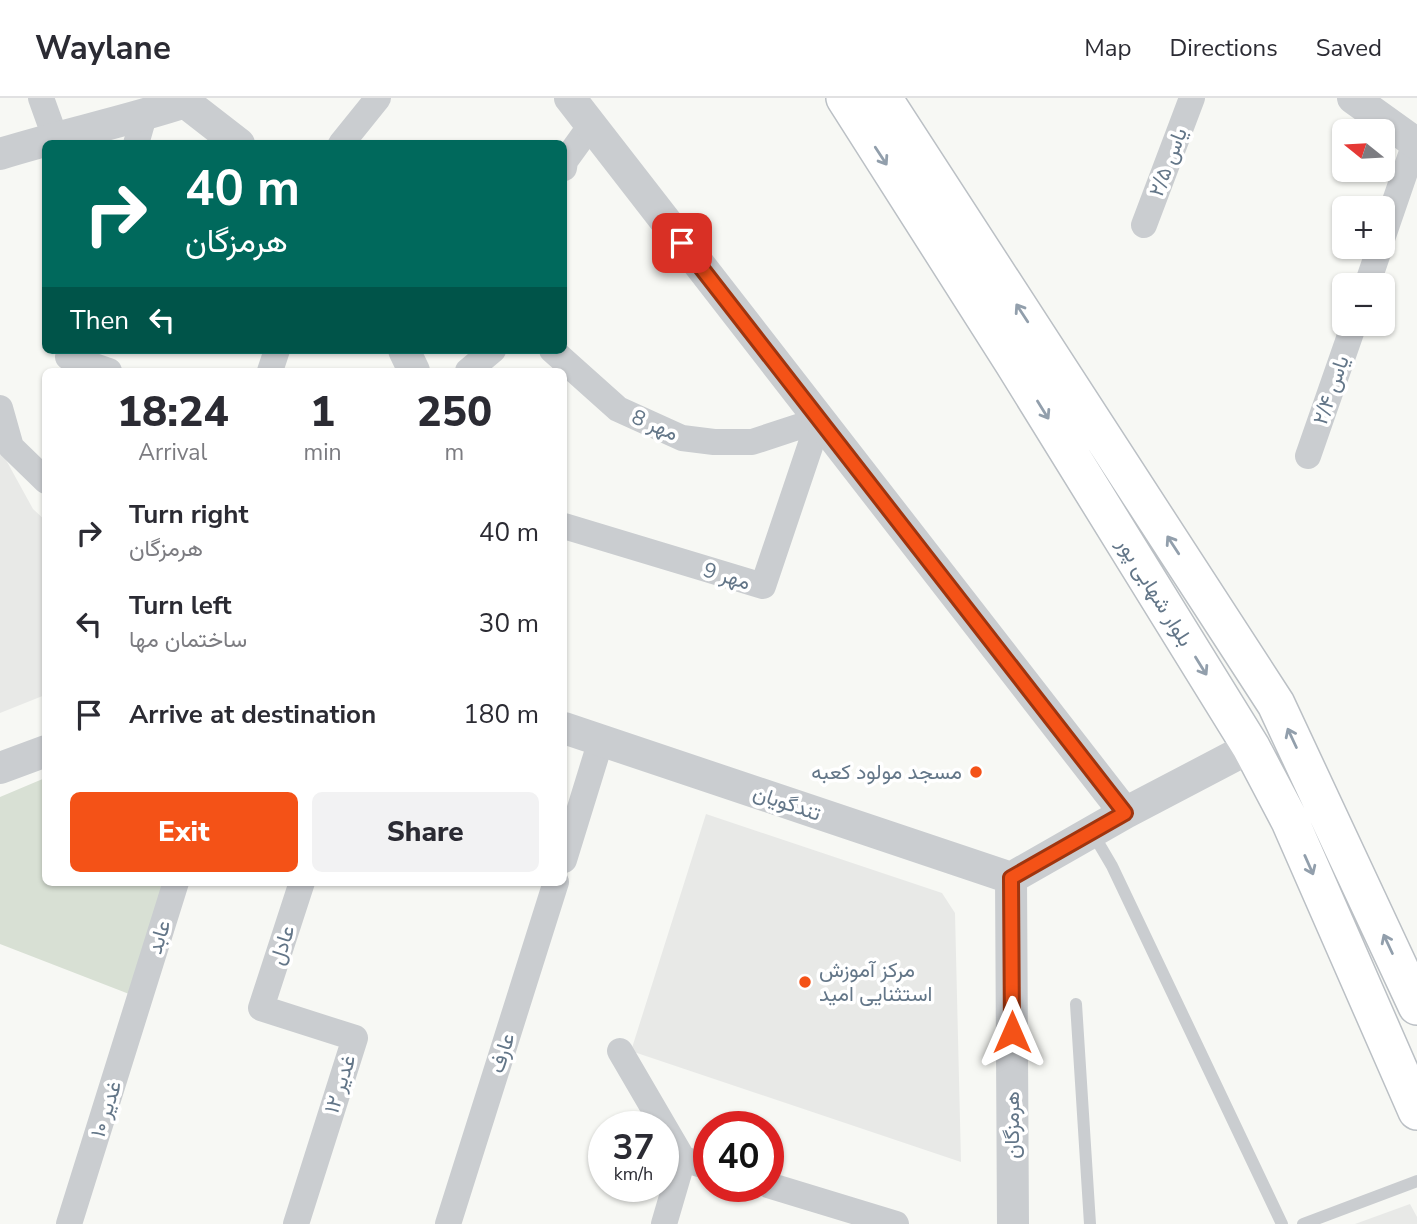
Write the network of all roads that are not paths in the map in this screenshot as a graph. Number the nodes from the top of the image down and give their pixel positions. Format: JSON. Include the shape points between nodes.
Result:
{"nodes":[{"id":1,"x":41,"y":98,"type":"edge"},
{"id":2,"x":378,"y":98,"type":"edge"},
{"id":3,"x":570,"y":98,"type":"edge"},
{"id":4,"x":845,"y":98,"type":"edge"},
{"id":5,"x":883,"y":98,"type":"edge"},
{"id":6,"x":1192,"y":98,"type":"edge"},
{"id":7,"x":1353,"y":98,"type":"edge"},
{"id":8,"x":186,"y":100,"type":"edge"},
{"id":9,"x":591,"y":125,"type":"junction"},
{"id":10,"x":140,"y":130,"type":"edge"},
{"id":11,"x":55,"y":137,"type":"junction"},
{"id":12,"x":45,"y":140,"type":"edge"},
{"id":13,"x":234,"y":140,"type":"edge"},
{"id":14,"x":344,"y":140,"type":"edge"},
{"id":15,"x":42,"y":141,"type":"edge"},
{"id":16,"x":1416,"y":144,"type":"edge"},
{"id":17,"x":0,"y":154,"type":"edge"},
{"id":18,"x":567,"y":157,"type":"edge"},
{"id":19,"x":1395,"y":203,"type":"edge"},
{"id":20,"x":1144,"y":225,"type":"dead end"},
{"id":21,"x":1350,"y":336,"type":"edge"},
{"id":22,"x":69,"y":354,"type":"edge"},
{"id":23,"x":488,"y":354,"type":"edge"},
{"id":24,"x":556,"y":354,"type":"edge"},
{"id":25,"x":1028,"y":354,"type":"junction"},
{"id":26,"x":102,"y":368,"type":"edge"},
{"id":27,"x":472,"y":368,"type":"edge"},
{"id":28,"x":0,"y":408,"type":"edge"},
{"id":29,"x":819,"y":420,"type":"junction"},
{"id":30,"x":1308,"y":456,"type":"dead end"},
{"id":31,"x":42,"y":477,"type":"edge"},
{"id":32,"x":567,"y":527,"type":"edge"},
{"id":33,"x":567,"y":729,"type":"edge"},
{"id":34,"x":601,"y":740,"type":"junction"},
{"id":35,"x":1251,"y":747,"type":"junction"},
{"id":36,"x":42,"y":752,"type":"edge"},
{"id":37,"x":0,"y":768,"type":"edge"},
{"id":38,"x":1125,"y":813,"type":"junction"},
{"id":39,"x":1092,"y":832,"type":"junction"},
{"id":40,"x":567,"y":850,"type":"edge"},
{"id":41,"x":1011,"y":878,"type":"junction"},
{"id":42,"x":175,"y":886,"type":"edge"},
{"id":43,"x":301,"y":886,"type":"edge"},
{"id":44,"x":555,"y":886,"type":"edge"},
{"id":45,"x":143,"y":993,"type":"joint"},
{"id":46,"x":1076,"y":1004,"type":"dead end"},
{"id":47,"x":1417,"y":1006,"type":"edge"},
{"id":48,"x":261,"y":1008,"type":"joint"},
{"id":49,"x":620,"y":1051,"type":"dead end"},
{"id":50,"x":1417,"y":1111,"type":"edge"},
{"id":51,"x":683,"y":1159,"type":"junction"},
{"id":52,"x":693,"y":1162,"type":"edge"},
{"id":53,"x":1417,"y":1181,"type":"edge"},
{"id":54,"x":784,"y":1190,"type":"edge"},
{"id":55,"x":69,"y":1224,"type":"edge"},
{"id":56,"x":296,"y":1224,"type":"edge"},
{"id":57,"x":448,"y":1224,"type":"edge"},
{"id":58,"x":664,"y":1224,"type":"edge"},
{"id":59,"x":896,"y":1224,"type":"edge"},
{"id":60,"x":1013,"y":1224,"type":"edge"},
{"id":61,"x":1090,"y":1224,"type":"edge"},
{"id":62,"x":1282,"y":1224,"type":"edge"},
{"id":63,"x":1303,"y":1224,"type":"edge"}],
"edges":[{"from":1,"to":11,"type":"street"},
{"from":2,"to":14,"type":"street"},
{"from":3,"to":9,"type":"street"},
{"from":4,"to":25,"type":"main road","name":"بلوار شهابی پور","one_way":true},
{"from":25,"to":5,"type":"main road","name":"بلوار شهابی پور","one_way":true},
{"from":6,"to":20,"type":"street","name":"یاس ۲/۵"},
{"from":7,"to":16,"type":"street"},
{"from":8,"to":10,"type":"street"},
{"from":8,"to":13,"type":"street"},
{"from":9,"to":18,"type":"street"},
{"from":9,"to":29,"type":"street"},
{"from":10,"to":11,"type":"street"},
{"from":11,"to":12,"type":"street"},
{"from":15,"to":17,"type":"street"},
{"from":16,"to":19,"type":"street"},
{"from":21,"to":30,"type":"street","name":"یاس ۲/۴"},
{"from":22,"to":26,"type":"street"},
{"from":23,"to":27,"type":"street"},
{"from":24,"to":29,"type":"street","name":"مهر 8","via":[[618,409],[682,438],[752,442]]},
{"from":25,"to":35,"type":"main road","name":"بلوار شهابی پور","one_way":true},
{"from":47,"to":25,"type":"main road","name":"بلوار شهابی پور","one_way":true,"via":[[1276,704]]},
{"from":28,"to":31,"type":"street","via":[[11,447]]},
{"from":29,"to":32,"type":"street","name":"مهر 9","via":[[763,586]]},
{"from":29,"to":38,"type":"street"},
{"from":33,"to":34,"type":"street","name":"تندگویان"},
{"from":34,"to":40,"type":"street"},
{"from":34,"to":41,"type":"street","name":"تندگویان"},
{"from":35,"to":38,"type":"street"},
{"from":35,"to":50,"type":"main road","name":"بلوار شهابی پور","one_way":true,"via":[[1290,821]]},
{"from":36,"to":37,"type":"street"},
{"from":38,"to":39,"type":"street"},
{"from":39,"to":41,"type":"street"},
{"from":39,"to":62,"type":"lane"},
{"from":41,"to":60,"type":"street","name":"هرمزگان"},
{"from":42,"to":45,"type":"street","name":"عابد"},
{"from":43,"to":48,"type":"street","name":"عادل"},
{"from":44,"to":57,"type":"street","name":"عارف"},
{"from":45,"to":55,"type":"street","name":"غدیر ۱۰"},
{"from":46,"to":61,"type":"lane"},
{"from":48,"to":56,"type":"street","name":"غدیر ۱۲","via":[[355,1038]]},
{"from":49,"to":51,"type":"street"},
{"from":51,"to":52,"type":"street"},
{"from":51,"to":58,"type":"street"},
{"from":53,"to":63,"type":"lane"},
{"from":54,"to":59,"type":"street"}]}
